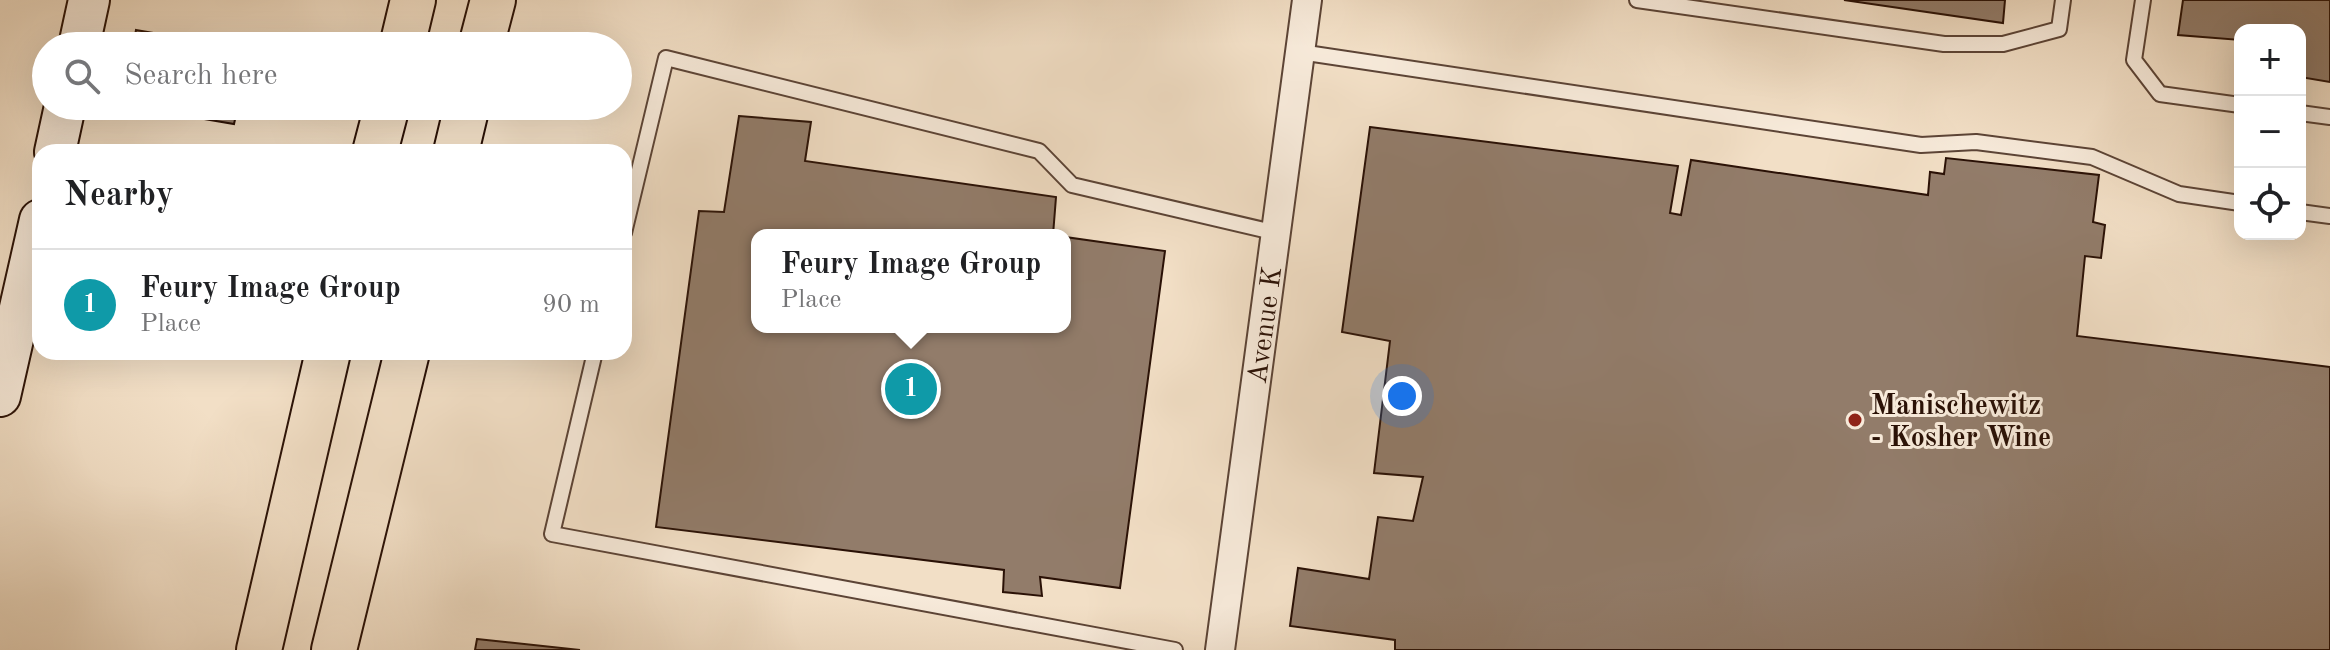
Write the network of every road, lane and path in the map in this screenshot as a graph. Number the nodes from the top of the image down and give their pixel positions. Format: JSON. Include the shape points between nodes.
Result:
{"nodes":[{"id":1,"x":89,"y":0,"type":"edge"},
{"id":2,"x":413,"y":0,"type":"edge"},
{"id":3,"x":493,"y":0,"type":"edge"},
{"id":4,"x":1307,"y":0,"type":"edge"},
{"id":5,"x":1637,"y":0,"type":"edge"},
{"id":6,"x":2063,"y":0,"type":"edge"},
{"id":7,"x":2143,"y":0,"type":"edge"},
{"id":8,"x":82,"y":32,"type":"edge"},
{"id":9,"x":405,"y":32,"type":"edge"},
{"id":10,"x":485,"y":32,"type":"edge"},
{"id":11,"x":1300,"y":52,"type":"junction"},
{"id":12,"x":2234,"y":104,"type":"edge"},
{"id":13,"x":2306,"y":114,"type":"edge"},
{"id":14,"x":2330,"y":117,"type":"edge"},
{"id":15,"x":62,"y":120,"type":"edge"},
{"id":16,"x":383,"y":120,"type":"edge"},
{"id":17,"x":464,"y":120,"type":"edge"},
{"id":18,"x":57,"y":144,"type":"edge"},
{"id":19,"x":377,"y":144,"type":"edge"},
{"id":20,"x":458,"y":144,"type":"edge"},
{"id":21,"x":632,"y":200,"type":"edge"},
{"id":22,"x":2234,"y":202,"type":"edge"},
{"id":23,"x":2306,"y":213,"type":"edge"},
{"id":24,"x":2330,"y":216,"type":"edge"},
{"id":25,"x":1277,"y":233,"type":"junction"},
{"id":26,"x":32,"y":293,"type":"edge"},
{"id":27,"x":28,"y":329,"type":"edge"},
{"id":28,"x":326,"y":360,"type":"edge"},
{"id":29,"x":405,"y":360,"type":"edge"},
{"id":30,"x":593,"y":360,"type":"edge"},
{"id":31,"x":0,"y":396,"type":"edge"},
{"id":32,"x":259,"y":650,"type":"edge"},
{"id":33,"x":334,"y":650,"type":"edge"},
{"id":34,"x":1175,"y":650,"type":"edge"},
{"id":35,"x":1220,"y":650,"type":"edge"}],
"edges":[{"from":1,"to":8,"type":"main road"},
{"from":2,"to":9,"type":"highway"},
{"from":3,"to":10,"type":"highway"},
{"from":4,"to":11,"type":"street","name":"Avenue K"},
{"from":5,"to":6,"type":"lane","via":[[1959,44],[2003,44],[2059,29]]},
{"from":7,"to":12,"type":"lane","via":[[2134,60],[2160,94]]},
{"from":11,"to":22,"type":"lane","via":[[1921,145],[1976,142],[2092,157],[2179,194]]},
{"from":11,"to":25,"type":"street","name":"Avenue K"},
{"from":13,"to":14,"type":"lane"},
{"from":15,"to":18,"type":"main road"},
{"from":16,"to":19,"type":"highway"},
{"from":17,"to":20,"type":"highway"},
{"from":21,"to":25,"type":"lane","via":[[666,58],[1039,151],[1072,185]]},
{"from":23,"to":24,"type":"lane"},
{"from":25,"to":35,"type":"street","name":"Avenue K"},
{"from":26,"to":27,"type":"main road"},
{"from":27,"to":31,"type":"main road"},
{"from":28,"to":32,"type":"highway"},
{"from":29,"to":33,"type":"highway"},
{"from":30,"to":34,"type":"lane","via":[[552,534]]}]}
